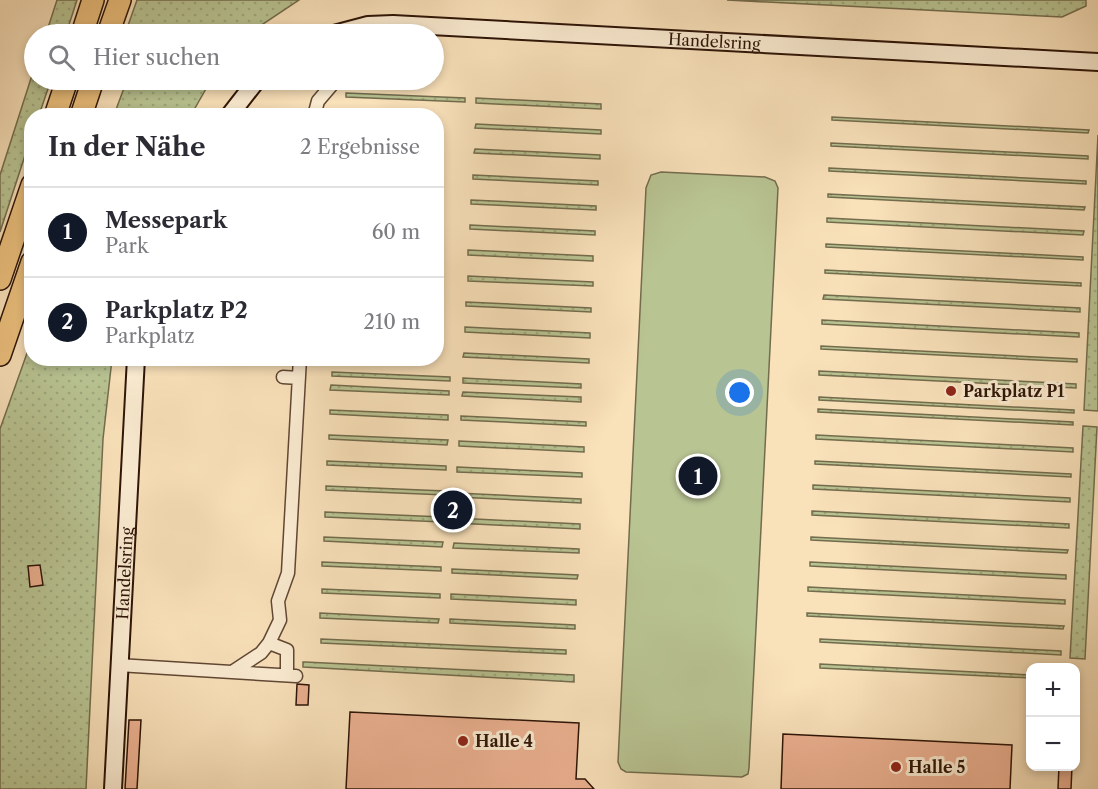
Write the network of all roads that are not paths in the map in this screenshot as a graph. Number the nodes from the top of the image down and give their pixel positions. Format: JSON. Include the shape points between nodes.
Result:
{"nodes":[{"id":1,"x":93,"y":0,"type":"edge"},
{"id":2,"x":120,"y":0,"type":"edge"},
{"id":3,"x":85,"y":24,"type":"edge"},
{"id":4,"x":112,"y":24,"type":"edge"},
{"id":5,"x":444,"y":27,"type":"edge"},
{"id":6,"x":1098,"y":62,"type":"edge"},
{"id":7,"x":64,"y":90,"type":"edge"},
{"id":8,"x":90,"y":90,"type":"edge"},
{"id":9,"x":249,"y":90,"type":"edge"},
{"id":10,"x":327,"y":90,"type":"edge"},
{"id":11,"x":58,"y":108,"type":"edge"},
{"id":12,"x":84,"y":108,"type":"edge"},
{"id":13,"x":235,"y":108,"type":"edge"},
{"id":14,"x":316,"y":108,"type":"edge"},
{"id":15,"x":24,"y":208,"type":"edge"},
{"id":16,"x":0,"y":279,"type":"edge"},
{"id":17,"x":24,"y":285,"type":"edge"},
{"id":18,"x":0,"y":355,"type":"edge"},
{"id":19,"x":136,"y":366,"type":"edge"},
{"id":20,"x":300,"y":366,"type":"edge"},
{"id":21,"x":283,"y":377,"type":"dead end"},
{"id":22,"x":299,"y":378,"type":"junction"},
{"id":23,"x":268,"y":643,"type":"junction"},
{"id":24,"x":118,"y":665,"type":"junction"},
{"id":25,"x":232,"y":672,"type":"junction"},
{"id":26,"x":113,"y":789,"type":"edge"}],
"edges":[{"from":1,"to":3,"type":"highway"},
{"from":2,"to":4,"type":"highway"},
{"from":5,"to":6,"type":"main road","name":"Handelsring"},
{"from":7,"to":11,"type":"highway"},
{"from":8,"to":12,"type":"highway"},
{"from":9,"to":13,"type":"main road"},
{"from":10,"to":14,"type":"street"},
{"from":15,"to":16,"type":"highway"},
{"from":17,"to":18,"type":"highway"},
{"from":19,"to":24,"type":"main road","name":"Handelsring"},
{"from":20,"to":22,"type":"street"},
{"from":21,"to":22,"type":"street"},
{"from":22,"to":23,"type":"street","via":[[288,573],[273,600],[280,620]]},
{"from":23,"to":25,"type":"street","via":[[261,653]]},
{"from":23,"to":25,"type":"street","via":[[287,650],[291,676]]},
{"from":24,"to":25,"type":"street"},
{"from":24,"to":26,"type":"main road","name":"Handelsring"}]}
